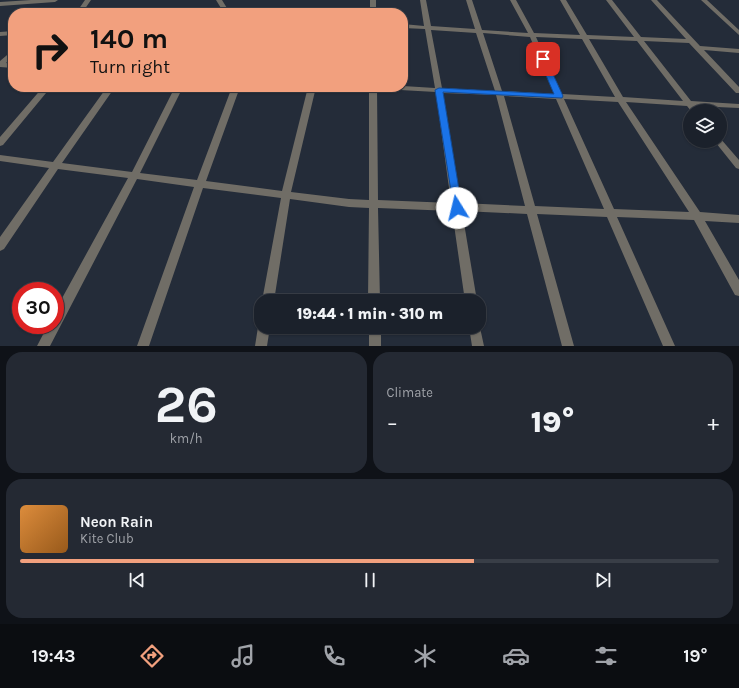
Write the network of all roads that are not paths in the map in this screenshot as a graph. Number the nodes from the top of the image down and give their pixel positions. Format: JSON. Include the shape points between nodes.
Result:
{"nodes":[{"id":1,"x":55,"y":0,"type":"edge"},
{"id":2,"x":423,"y":0,"type":"edge"},
{"id":3,"x":469,"y":0,"type":"edge"},
{"id":4,"x":513,"y":0,"type":"edge"},
{"id":5,"x":563,"y":0,"type":"edge"},
{"id":6,"x":609,"y":0,"type":"edge"},
{"id":7,"x":654,"y":0,"type":"edge"},
{"id":8,"x":704,"y":0,"type":"edge"},
{"id":9,"x":0,"y":4,"type":"edge"},
{"id":10,"x":408,"y":26,"type":"edge"},
{"id":11,"x":428,"y":28,"type":"junction"},
{"id":12,"x":479,"y":31,"type":"junction"},
{"id":13,"x":739,"y":33,"type":"edge"},
{"id":14,"x":532,"y":35,"type":"junction"},
{"id":15,"x":584,"y":37,"type":"junction"},
{"id":16,"x":638,"y":39,"type":"junction"},
{"id":17,"x":690,"y":41,"type":"junction"},
{"id":18,"x":698,"y":48,"type":"junction"},
{"id":19,"x":739,"y":51,"type":"edge"},
{"id":20,"x":8,"y":57,"type":"edge"},
{"id":21,"x":0,"y":65,"type":"edge"},
{"id":22,"x":408,"y":88,"type":"edge"},
{"id":23,"x":439,"y":90,"type":"junction"},
{"id":24,"x":739,"y":91,"type":"edge"},
{"id":25,"x":43,"y":92,"type":"edge"},
{"id":26,"x":108,"y":92,"type":"edge"},
{"id":27,"x":176,"y":92,"type":"edge"},
{"id":28,"x":234,"y":92,"type":"edge"},
{"id":29,"x":311,"y":92,"type":"edge"},
{"id":30,"x":373,"y":92,"type":"edge"},
{"id":31,"x":499,"y":93,"type":"junction"},
{"id":32,"x":559,"y":96,"type":"junction"},
{"id":33,"x":621,"y":100,"type":"junction"},
{"id":34,"x":689,"y":104,"type":"joint"},
{"id":35,"x":727,"y":106,"type":"edge"},
{"id":36,"x":739,"y":106,"type":"edge"},
{"id":37,"x":0,"y":143,"type":"edge"},
{"id":38,"x":725,"y":148,"type":"edge"},
{"id":39,"x":0,"y":158,"type":"edge"},
{"id":40,"x":56,"y":166,"type":"junction"},
{"id":41,"x":739,"y":166,"type":"edge"},
{"id":42,"x":134,"y":176,"type":"junction"},
{"id":43,"x":200,"y":184,"type":"junction"},
{"id":44,"x":286,"y":195,"type":"junction"},
{"id":45,"x":374,"y":204,"type":"junction"},
{"id":46,"x":457,"y":208,"type":"junction"},
{"id":47,"x":531,"y":210,"type":"junction"},
{"id":48,"x":611,"y":214,"type":"junction"},
{"id":49,"x":697,"y":216,"type":"junction"},
{"id":50,"x":739,"y":219,"type":"edge"},
{"id":51,"x":0,"y":246,"type":"edge"},
{"id":52,"x":739,"y":291,"type":"edge"},
{"id":53,"x":269,"y":294,"type":"edge"},
{"id":54,"x":374,"y":294,"type":"edge"},
{"id":55,"x":470,"y":294,"type":"edge"},
{"id":56,"x":64,"y":306,"type":"edge"},
{"id":57,"x":49,"y":334,"type":"edge"},
{"id":58,"x":263,"y":334,"type":"edge"},
{"id":59,"x":374,"y":334,"type":"edge"},
{"id":60,"x":476,"y":334,"type":"edge"},
{"id":61,"x":43,"y":346,"type":"edge"},
{"id":62,"x":143,"y":346,"type":"edge"},
{"id":63,"x":260,"y":346,"type":"edge"},
{"id":64,"x":375,"y":346,"type":"edge"},
{"id":65,"x":478,"y":346,"type":"edge"},
{"id":66,"x":568,"y":346,"type":"edge"},
{"id":67,"x":669,"y":346,"type":"edge"}],
"edges":[{"from":1,"to":9,"type":"street"},
{"from":2,"to":11,"type":"street"},
{"from":3,"to":12,"type":"street"},
{"from":4,"to":14,"type":"street"},
{"from":5,"to":15,"type":"street"},
{"from":6,"to":16,"type":"street"},
{"from":7,"to":17,"type":"street"},
{"from":8,"to":13,"type":"street"},
{"from":10,"to":11,"type":"street"},
{"from":11,"to":12,"type":"street"},
{"from":11,"to":23,"type":"street"},
{"from":12,"to":14,"type":"street"},
{"from":12,"to":31,"type":"street"},
{"from":14,"to":15,"type":"street"},
{"from":14,"to":32,"type":"street"},
{"from":15,"to":16,"type":"street"},
{"from":15,"to":33,"type":"street"},
{"from":16,"to":17,"type":"street"},
{"from":16,"to":34,"type":"street"},
{"from":17,"to":18,"type":"street"},
{"from":18,"to":19,"type":"street"},
{"from":18,"to":24,"type":"street"},
{"from":20,"to":21,"type":"street"},
{"from":22,"to":23,"type":"street"},
{"from":23,"to":31,"type":"street"},
{"from":23,"to":46,"type":"street"},
{"from":25,"to":37,"type":"street"},
{"from":26,"to":40,"type":"street"},
{"from":27,"to":42,"type":"street"},
{"from":28,"to":43,"type":"street"},
{"from":29,"to":44,"type":"street"},
{"from":30,"to":45,"type":"street"},
{"from":31,"to":32,"type":"street"},
{"from":31,"to":47,"type":"street"},
{"from":32,"to":33,"type":"street"},
{"from":32,"to":48,"type":"street"},
{"from":33,"to":34,"type":"street"},
{"from":33,"to":49,"type":"street"},
{"from":35,"to":36,"type":"street"},
{"from":38,"to":41,"type":"street"},
{"from":39,"to":40,"type":"street"},
{"from":40,"to":42,"type":"street"},
{"from":40,"to":51,"type":"street"},
{"from":42,"to":43,"type":"street"},
{"from":42,"to":56,"type":"street"},
{"from":43,"to":44,"type":"street"},
{"from":43,"to":62,"type":"street"},
{"from":44,"to":45,"type":"street"},
{"from":44,"to":53,"type":"street"},
{"from":45,"to":46,"type":"street"},
{"from":45,"to":54,"type":"street"},
{"from":46,"to":47,"type":"street"},
{"from":46,"to":55,"type":"street"},
{"from":47,"to":48,"type":"street"},
{"from":47,"to":66,"type":"street"},
{"from":48,"to":49,"type":"street"},
{"from":48,"to":67,"type":"street"},
{"from":49,"to":50,"type":"street"},
{"from":49,"to":52,"type":"street"},
{"from":57,"to":61,"type":"street"},
{"from":58,"to":63,"type":"street"},
{"from":59,"to":64,"type":"street"},
{"from":60,"to":65,"type":"street"}]}
